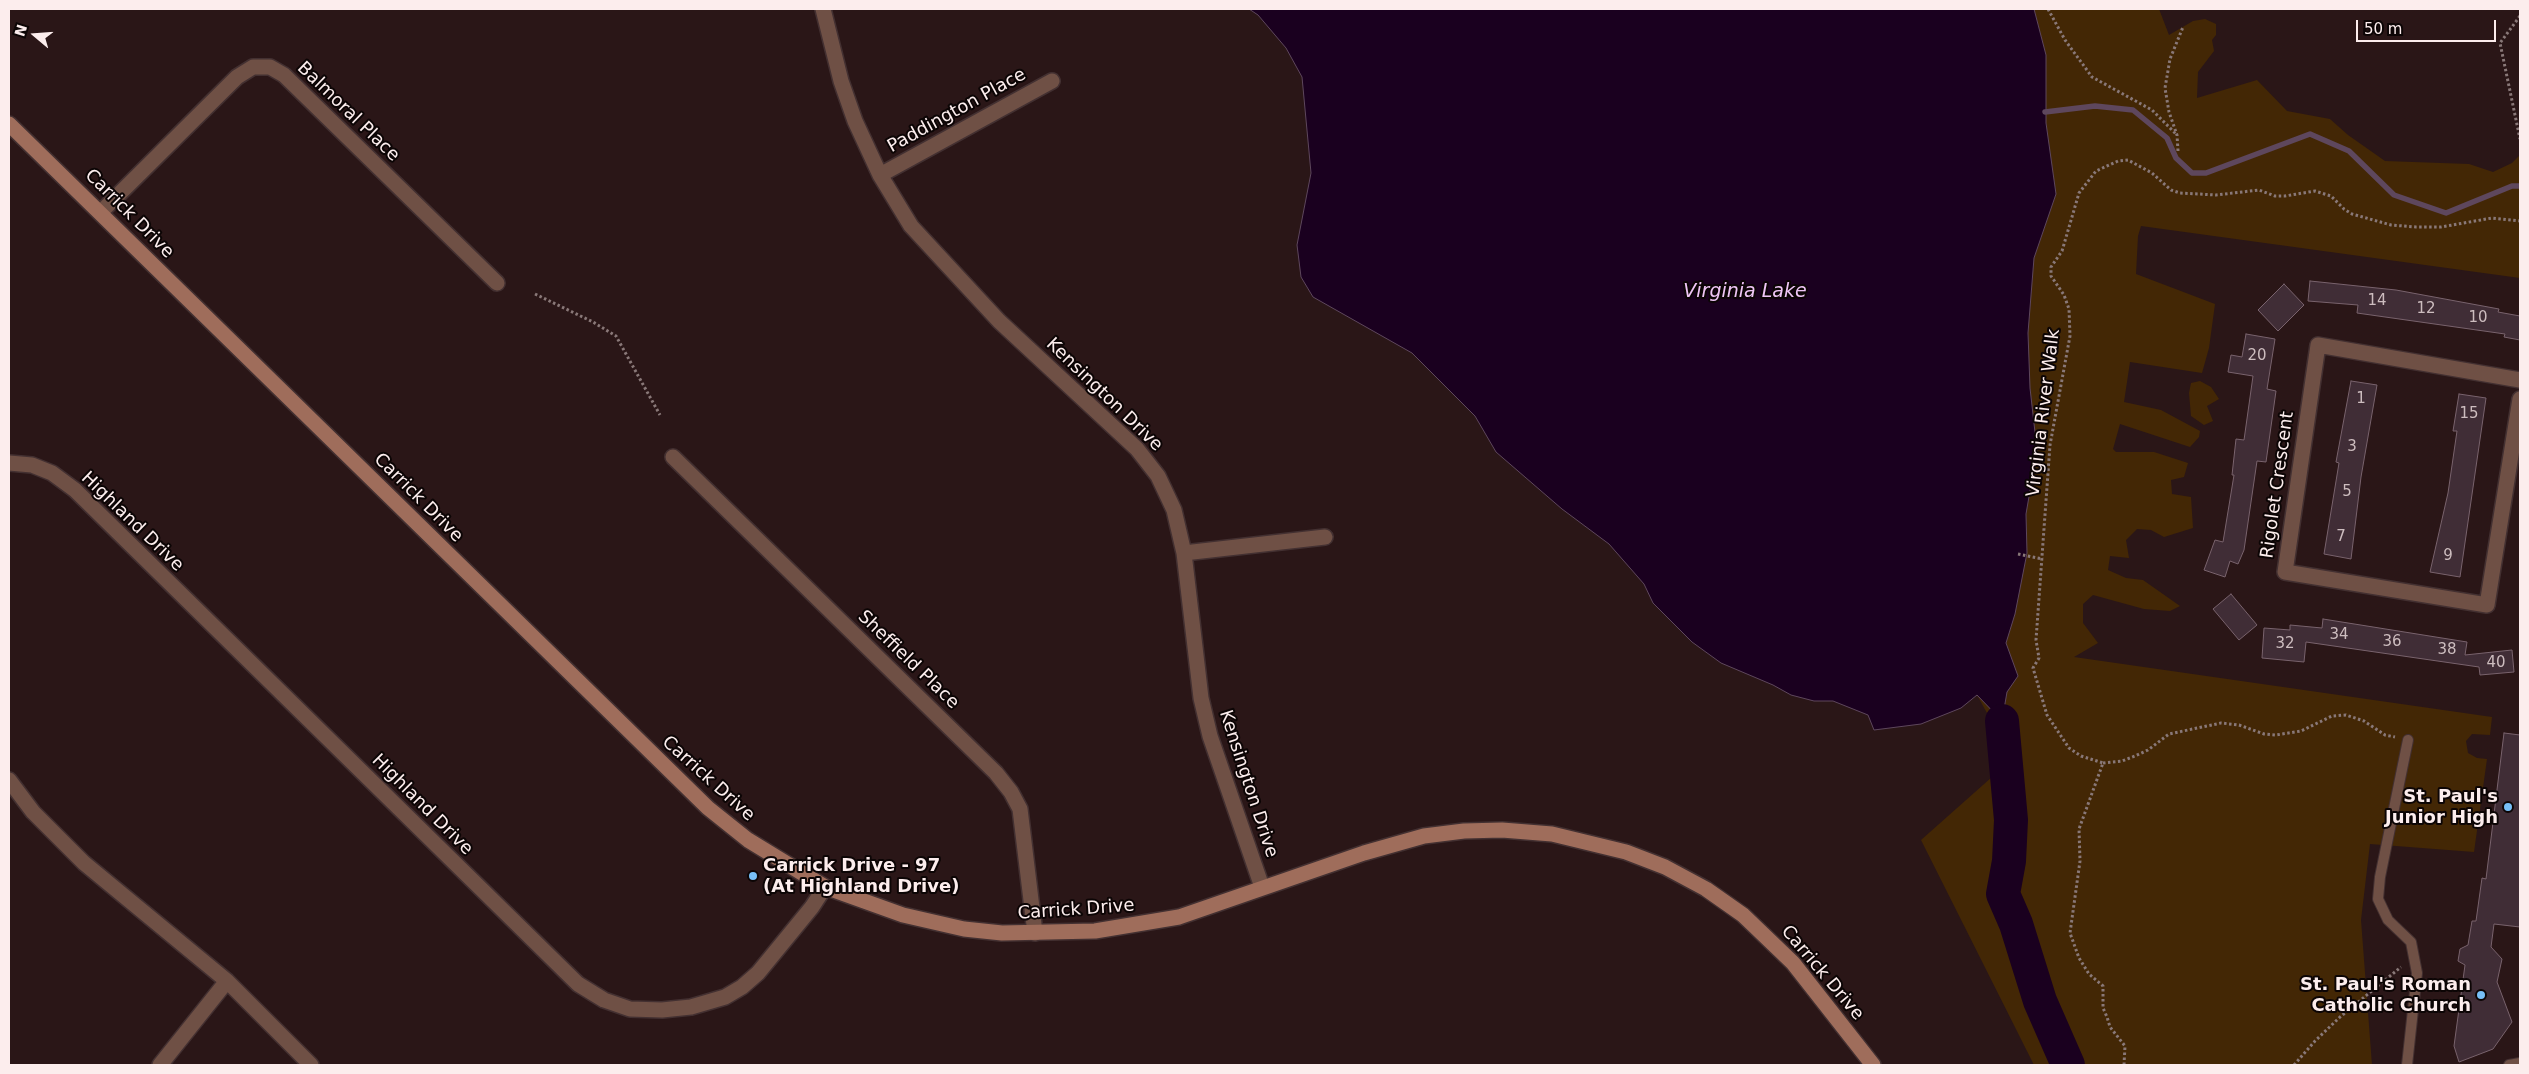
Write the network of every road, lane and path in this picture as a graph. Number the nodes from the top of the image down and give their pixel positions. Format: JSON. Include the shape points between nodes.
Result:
{"nodes":[{"id":1,"x":823,"y":9,"type":"edge"},
{"id":2,"x":2048,"y":9,"type":"edge"},
{"id":3,"x":2520,"y":16,"type":"edge"},
{"id":4,"x":2183,"y":27,"type":"dead end"},
{"id":5,"x":1052,"y":81,"type":"dead end"},
{"id":6,"x":9,"y":124,"type":"edge"},
{"id":7,"x":2177,"y":134,"type":"junction"},
{"id":8,"x":2520,"y":139,"type":"edge"},
{"id":9,"x":2178,"y":151,"type":"dead end"},
{"id":10,"x":880,"y":175,"type":"junction"},
{"id":11,"x":101,"y":212,"type":"junction"},
{"id":12,"x":2520,"y":221,"type":"edge"},
{"id":13,"x":497,"y":283,"type":"dead end"},
{"id":14,"x":535,"y":294,"type":"dead end"},
{"id":15,"x":2520,"y":380,"type":"edge"},
{"id":16,"x":2520,"y":399,"type":"edge"},
{"id":17,"x":660,"y":416,"type":"dead end"},
{"id":18,"x":673,"y":457,"type":"dead end"},
{"id":19,"x":9,"y":464,"type":"edge"},
{"id":20,"x":1325,"y":537,"type":"dead end"},
{"id":21,"x":1184,"y":553,"type":"junction"},
{"id":22,"x":2018,"y":554,"type":"dead end"},
{"id":23,"x":2044,"y":559,"type":"junction"},
{"id":24,"x":2408,"y":740,"type":"joint"},
{"id":25,"x":2103,"y":763,"type":"junction"},
{"id":26,"x":9,"y":780,"type":"edge"},
{"id":27,"x":825,"y":887,"type":"junction"},
{"id":28,"x":1262,"y":887,"type":"junction"},
{"id":29,"x":1035,"y":933,"type":"junction"},
{"id":30,"x":2414,"y":959,"type":"junction"},
{"id":31,"x":227,"y":981,"type":"junction"},
{"id":32,"x":2520,"y":1063,"type":"edge"},
{"id":33,"x":160,"y":1065,"type":"edge"},
{"id":34,"x":311,"y":1065,"type":"edge"},
{"id":35,"x":1873,"y":1065,"type":"edge"},
{"id":36,"x":2124,"y":1065,"type":"edge"},
{"id":37,"x":2294,"y":1065,"type":"edge"},
{"id":38,"x":2407,"y":1065,"type":"edge"},
{"id":39,"x":2509,"y":1065,"type":"edge"}],
"edges":[{"from":1,"to":10,"type":"street","name":"Kensington Drive","via":[[841,81]]},
{"from":2,"to":7,"type":"path","via":[[2065,40],[2092,77],[2152,110]]},
{"from":3,"to":8,"type":"path","via":[[2500,43]]},
{"from":4,"to":7,"type":"path","via":[[2170,59],[2165,88]]},
{"from":5,"to":10,"type":"street","name":"Paddington Place"},
{"from":6,"to":11,"type":"street","name":"Carrick Drive"},
{"from":7,"to":9,"type":"path"},
{"from":10,"to":21,"type":"street","name":"Kensington Drive","via":[[911,226],[939,258],[999,321],[1137,449],[1158,476],[1174,510]]},
{"from":11,"to":13,"type":"street","name":"Balmoral Place","via":[[237,77],[253,67],[270,68],[284,74]]},
{"from":11,"to":27,"type":"street","name":"Carrick Drive","via":[[708,808],[748,840]]},
{"from":12,"to":23,"type":"path","name":"Virginia River Walk","via":[[2492,218],[2416,228],[2352,214],[2331,196],[2315,191],[2285,196],[2259,190],[2198,195],[2171,190],[2152,173],[2128,160],[2118,161],[2096,172],[2079,193],[2062,251],[2051,267],[2051,276],[2069,309],[2070,336],[2050,445]]},
{"from":14,"to":17,"type":"path","via":[[616,336]]},
{"from":15,"to":16,"type":"street","name":"Rigolet Crescent","via":[[2318,345],[2284,572],[2487,605]]},
{"from":18,"to":29,"type":"street","name":"Sheffield Place","via":[[1006,786],[1020,810]]},
{"from":19,"to":27,"type":"street","name":"Highland Drive","via":[[32,465],[52,473],[75,490],[578,984],[604,1000],[630,1009],[662,1010],[691,1007],[725,997],[758,973]]},
{"from":20,"to":21,"type":"street"},
{"from":21,"to":28,"type":"street","name":"Kensington Drive","via":[[1201,698],[1210,736]]},
{"from":22,"to":23,"type":"path"},
{"from":23,"to":25,"type":"path","name":"Virginia River Walk","via":[[2036,640],[2039,658],[2033,668],[2034,674],[2047,715],[2069,748]]},
{"from":24,"to":25,"type":"path","via":[[2385,735],[2346,715],[2332,716],[2301,731],[2276,735],[2221,723],[2169,734],[2135,756]]},
{"from":24,"to":30,"type":"lane","via":[[2378,899],[2388,920],[2411,942]]},
{"from":25,"to":36,"type":"path","via":[[2079,829],[2080,862],[2070,933],[2079,958],[2089,974],[2103,986],[2108,1022],[2126,1046]]},
{"from":26,"to":31,"type":"street","via":[[33,812],[84,863]]},
{"from":27,"to":29,"type":"street","name":"Carrick Drive","via":[[938,924],[1002,933]]},
{"from":28,"to":29,"type":"street","name":"Carrick Drive","via":[[1179,918],[1095,930]]},
{"from":28,"to":35,"type":"street","name":"Carrick Drive","via":[[1407,841],[1464,831],[1552,834],[1626,852],[1665,867],[1706,889],[1743,915],[1793,963]]},
{"from":30,"to":37,"type":"path","via":[[2340,1017],[2314,1040]]},
{"from":30,"to":38,"type":"lane","via":[[2417,973]]},
{"from":31,"to":33,"type":"street"},
{"from":31,"to":34,"type":"street"},
{"from":32,"to":39,"type":"lane"}]}
